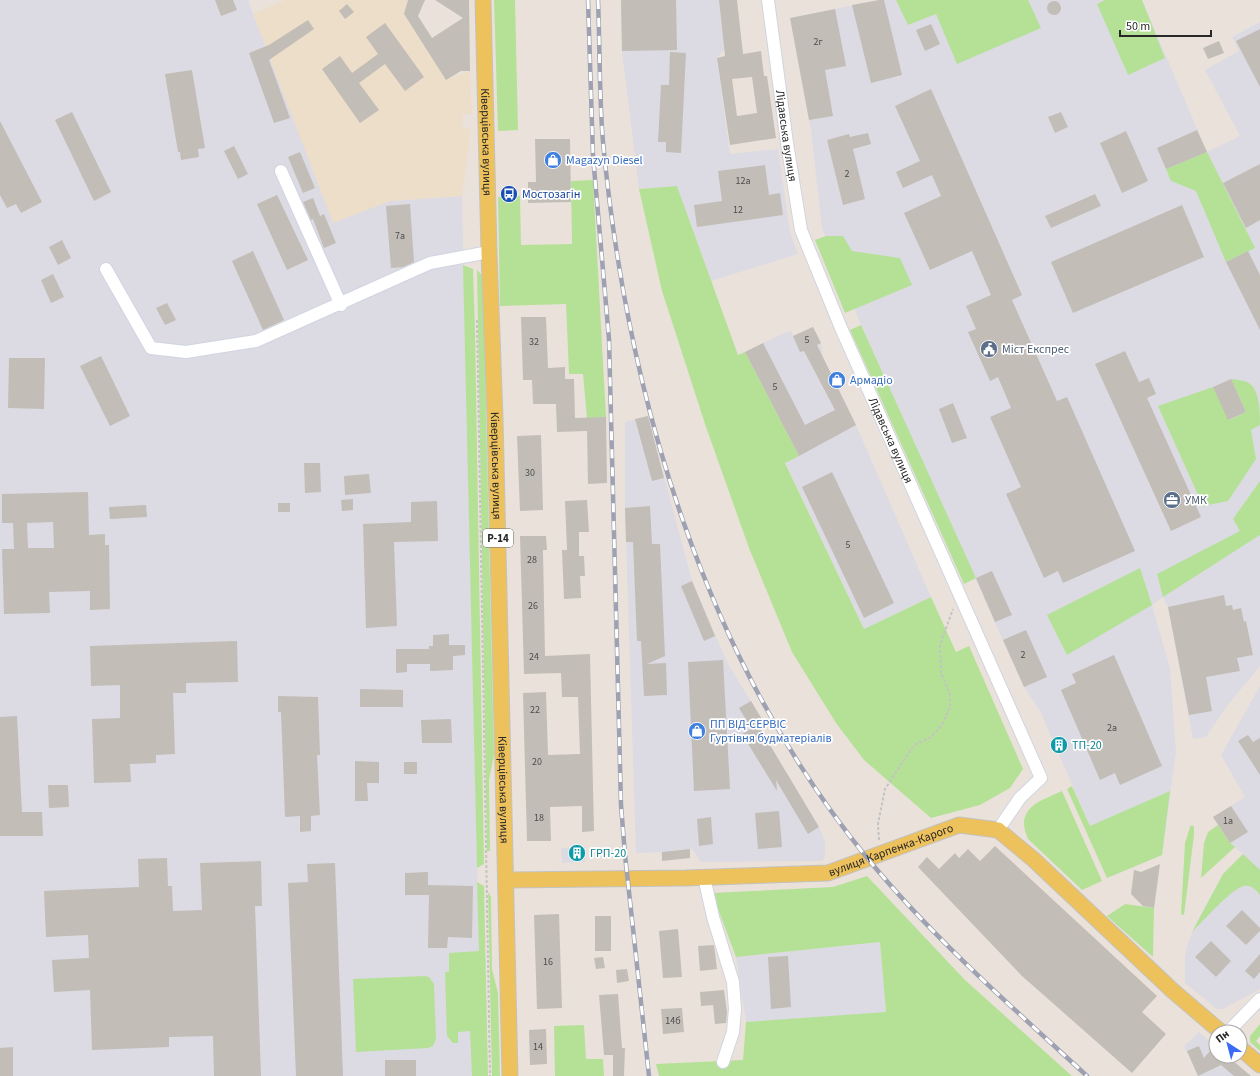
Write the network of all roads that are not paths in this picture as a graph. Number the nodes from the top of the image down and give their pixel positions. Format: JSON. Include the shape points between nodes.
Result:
{"nodes":[{"id":1,"x":483,"y":0,"type":"edge"},
{"id":2,"x":768,"y":0,"type":"edge"},
{"id":3,"x":281,"y":171,"type":"dead end"},
{"id":4,"x":489,"y":252,"type":"junction"},
{"id":5,"x":106,"y":269,"type":"dead end"},
{"id":6,"x":341,"y":304,"type":"junction"},
{"id":7,"x":998,"y":830,"type":"junction"},
{"id":8,"x":704,"y":877,"type":"junction"},
{"id":9,"x":506,"y":880,"type":"junction"},
{"id":10,"x":1260,"y":999,"type":"edge"},
{"id":11,"x":1212,"y":1024,"type":"edge"},
{"id":12,"x":1236,"y":1024,"type":"edge"},
{"id":13,"x":1248,"y":1055,"type":"edge"},
{"id":14,"x":723,"y":1062,"type":"dead end"},
{"id":15,"x":1260,"y":1065,"type":"edge"},
{"id":16,"x":510,"y":1076,"type":"edge"}],
"edges":[{"from":1,"to":4,"type":"main road","name":"Ківерцівська вулиця","number":"Р-14"},
{"from":2,"to":7,"type":"street","name":"Лідавська вулиця","via":[[801,230],[841,328],[1041,778],[1020,798]]},
{"from":3,"to":6,"type":"street"},
{"from":4,"to":6,"type":"street","via":[[430,263]]},
{"from":4,"to":9,"type":"main road","name":"Ківерцівська вулиця","number":"Р-14","via":[[496,417]]},
{"from":5,"to":6,"type":"street","via":[[151,348],[186,352],[256,341]]},
{"from":7,"to":8,"type":"main road","name":"вулиця Карпенка-Карого","via":[[959,825],[828,873]]},
{"from":7,"to":11,"type":"main road","via":[[1033,859]]},
{"from":8,"to":9,"type":"main road","name":"вулиця Карпенка-Карого"},
{"from":8,"to":14,"type":"street","via":[[733,982],[733,1032]]},
{"from":9,"to":16,"type":"main road","name":"Ківерцівська вулиця","number":"Р-14"},
{"from":10,"to":12,"type":"street"},
{"from":13,"to":15,"type":"main road"}]}
